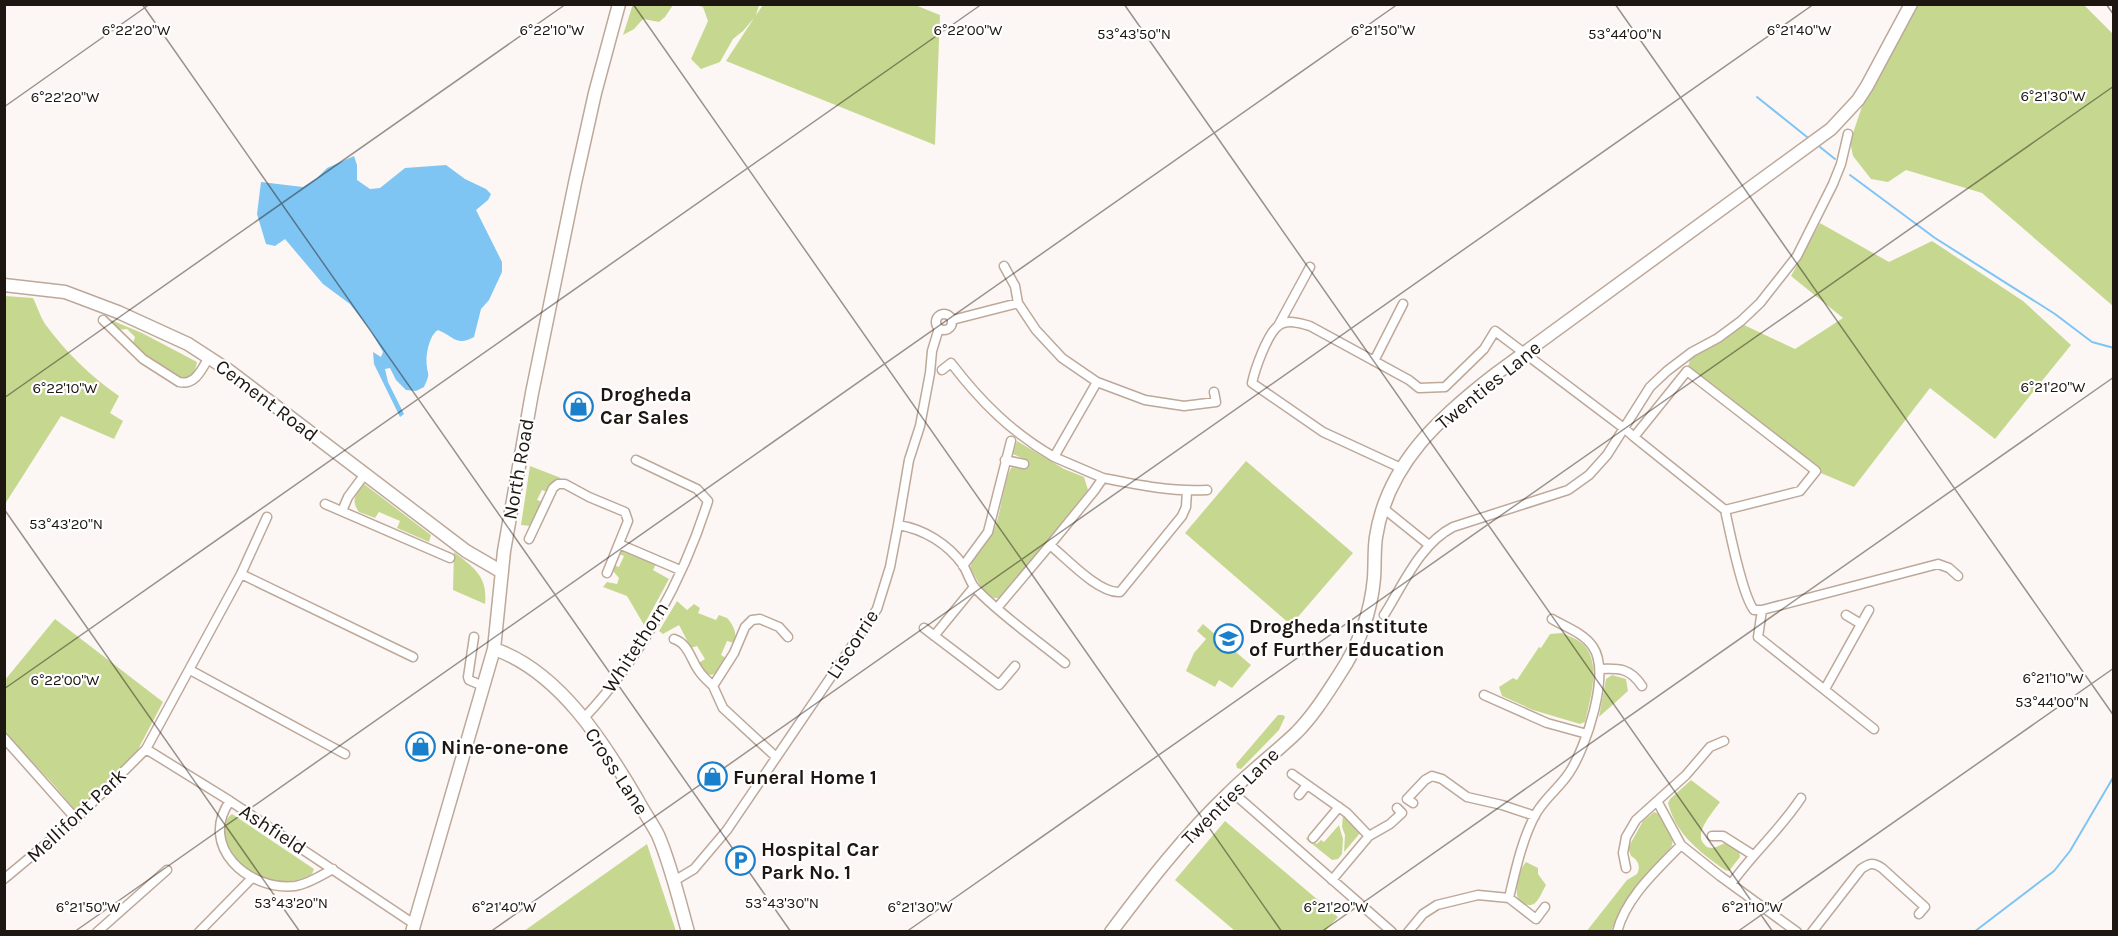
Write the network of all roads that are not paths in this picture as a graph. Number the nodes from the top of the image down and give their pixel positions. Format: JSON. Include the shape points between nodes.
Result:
{"nodes":[{"id":1,"x":619,"y":4,"type":"edge"},
{"id":2,"x":1911,"y":4,"type":"edge"},
{"id":3,"x":1848,"y":134,"type":"dead end"},
{"id":4,"x":1004,"y":266,"type":"dead end"},
{"id":5,"x":1310,"y":267,"type":"dead end"},
{"id":6,"x":4,"y":285,"type":"edge"},
{"id":7,"x":1018,"y":303,"type":"junction"},
{"id":8,"x":1403,"y":304,"type":"dead end"},
{"id":9,"x":102,"y":320,"type":"dead end"},
{"id":10,"x":1278,"y":326,"type":"junction"},
{"id":11,"x":1525,"y":354,"type":"junction"},
{"id":12,"x":209,"y":357,"type":"junction"},
{"id":13,"x":1374,"y":361,"type":"junction"},
{"id":14,"x":942,"y":370,"type":"dead end"},
{"id":15,"x":1097,"y":382,"type":"junction"},
{"id":16,"x":1214,"y":392,"type":"dead end"},
{"id":17,"x":1625,"y":429,"type":"junction"},
{"id":18,"x":1634,"y":438,"type":"junction"},
{"id":19,"x":1011,"y":441,"type":"dead end"},
{"id":20,"x":1054,"y":457,"type":"junction"},
{"id":21,"x":636,"y":460,"type":"dead end"},
{"id":22,"x":1005,"y":460,"type":"junction"},
{"id":23,"x":1024,"y":464,"type":"dead end"},
{"id":24,"x":1401,"y":468,"type":"junction"},
{"id":25,"x":365,"y":474,"type":"junction"},
{"id":26,"x":1103,"y":478,"type":"junction"},
{"id":27,"x":1207,"y":490,"type":"dead end"},
{"id":28,"x":1187,"y":491,"type":"junction"},
{"id":29,"x":325,"y":504,"type":"dead end"},
{"id":30,"x":1383,"y":508,"type":"junction"},
{"id":31,"x":1725,"y":510,"type":"junction"},
{"id":32,"x":342,"y":511,"type":"junction"},
{"id":33,"x":267,"y":517,"type":"dead end"},
{"id":34,"x":898,"y":525,"type":"junction"},
{"id":35,"x":529,"y":539,"type":"dead end"},
{"id":36,"x":619,"y":544,"type":"junction"},
{"id":37,"x":1050,"y":545,"type":"junction"},
{"id":38,"x":1429,"y":545,"type":"junction"},
{"id":39,"x":450,"y":558,"type":"dead end"},
{"id":40,"x":963,"y":566,"type":"junction"},
{"id":41,"x":680,"y":570,"type":"junction"},
{"id":42,"x":502,"y":572,"type":"junction"},
{"id":43,"x":607,"y":573,"type":"dead end"},
{"id":44,"x":241,"y":574,"type":"junction"},
{"id":45,"x":1958,"y":576,"type":"dead end"},
{"id":46,"x":974,"y":587,"type":"junction"},
{"id":47,"x":997,"y":608,"type":"junction"},
{"id":48,"x":1762,"y":610,"type":"junction"},
{"id":49,"x":1869,"y":610,"type":"dead end"},
{"id":50,"x":1384,"y":615,"type":"dead end"},
{"id":51,"x":1846,"y":615,"type":"dead end"},
{"id":52,"x":1552,"y":619,"type":"dead end"},
{"id":53,"x":1861,"y":624,"type":"junction"},
{"id":54,"x":924,"y":628,"type":"dead end"},
{"id":55,"x":934,"y":636,"type":"junction"},
{"id":56,"x":474,"y":637,"type":"dead end"},
{"id":57,"x":788,"y":637,"type":"dead end"},
{"id":58,"x":674,"y":639,"type":"dead end"},
{"id":59,"x":494,"y":649,"type":"junction"},
{"id":60,"x":413,"y":657,"type":"dead end"},
{"id":61,"x":1065,"y":663,"type":"dead end"},
{"id":62,"x":1015,"y":666,"type":"dead end"},
{"id":63,"x":1600,"y":669,"type":"junction"},
{"id":64,"x":190,"y":670,"type":"junction"},
{"id":65,"x":483,"y":686,"type":"junction"},
{"id":66,"x":713,"y":686,"type":"junction"},
{"id":67,"x":1642,"y":686,"type":"dead end"},
{"id":68,"x":1825,"y":689,"type":"junction"},
{"id":69,"x":1484,"y":695,"type":"dead end"},
{"id":70,"x":584,"y":718,"type":"junction"},
{"id":71,"x":1874,"y":729,"type":"dead end"},
{"id":72,"x":1587,"y":734,"type":"junction"},
{"id":73,"x":4,"y":738,"type":"edge"},
{"id":74,"x":1724,"y":741,"type":"dead end"},
{"id":75,"x":146,"y":749,"type":"junction"},
{"id":76,"x":345,"y":754,"type":"dead end"},
{"id":77,"x":776,"y":757,"type":"junction"},
{"id":78,"x":1292,"y":774,"type":"dead end"},
{"id":79,"x":1307,"y":785,"type":"junction"},
{"id":80,"x":1231,"y":792,"type":"junction"},
{"id":81,"x":1299,"y":795,"type":"dead end"},
{"id":82,"x":1802,"y":798,"type":"dead end"},
{"id":83,"x":230,"y":801,"type":"junction"},
{"id":84,"x":1657,"y":801,"type":"junction"},
{"id":85,"x":1413,"y":803,"type":"dead end"},
{"id":86,"x":1339,"y":807,"type":"junction"},
{"id":87,"x":1397,"y":808,"type":"dead end"},
{"id":88,"x":1535,"y":816,"type":"junction"},
{"id":89,"x":76,"y":819,"type":"junction"},
{"id":90,"x":1369,"y":836,"type":"junction"},
{"id":91,"x":1712,"y":836,"type":"dead end"},
{"id":92,"x":1313,"y":838,"type":"dead end"},
{"id":93,"x":1682,"y":845,"type":"junction"},
{"id":94,"x":1753,"y":855,"type":"junction"},
{"id":95,"x":1626,"y":868,"type":"dead end"},
{"id":96,"x":333,"y":869,"type":"junction"},
{"id":97,"x":167,"y":870,"type":"dead end"},
{"id":98,"x":4,"y":879,"type":"edge"},
{"id":99,"x":251,"y":879,"type":"junction"},
{"id":100,"x":1332,"y":880,"type":"junction"},
{"id":101,"x":674,"y":881,"type":"junction"},
{"id":102,"x":1731,"y":884,"type":"junction"},
{"id":103,"x":1509,"y":898,"type":"junction"},
{"id":104,"x":1545,"y":907,"type":"dead end"},
{"id":105,"x":1919,"y":914,"type":"dead end"},
{"id":106,"x":413,"y":928,"type":"edge"},
{"id":107,"x":99,"y":931,"type":"edge"},
{"id":108,"x":199,"y":932,"type":"edge"},
{"id":109,"x":688,"y":932,"type":"edge"},
{"id":110,"x":1110,"y":932,"type":"edge"},
{"id":111,"x":1392,"y":932,"type":"edge"},
{"id":112,"x":1408,"y":932,"type":"edge"},
{"id":113,"x":1617,"y":932,"type":"edge"},
{"id":114,"x":1797,"y":932,"type":"edge"},
{"id":115,"x":1812,"y":932,"type":"edge"}],
"edges":[{"from":1,"to":42,"type":"street","name":"North Road","via":[[556,269]]},
{"from":2,"to":11,"type":"street","name":"Twenties Lane","via":[[1867,86],[1831,129]]},
{"from":3,"to":17,"type":"street","via":[[1833,184],[1797,256],[1741,321],[1692,352],[1650,387]]},
{"from":4,"to":7,"type":"street","via":[[1015,286]]},
{"from":5,"to":10,"type":"street"},
{"from":6,"to":12,"type":"street","name":"Cement Road","via":[[65,292],[159,330]]},
{"from":7,"to":15,"type":"street","via":[[1062,358]]},
{"from":7,"to":34,"type":"street","name":"Liscorrie","via":[[952,320],[949,328],[939,328]]},
{"from":8,"to":13,"type":"street"},
{"from":9,"to":12,"type":"street","via":[[143,359],[179,382],[194,380]]},
{"from":10,"to":13,"type":"street","via":[[1292,322],[1307,325]]},
{"from":10,"to":24,"type":"street","via":[[1252,382],[1323,432]]},
{"from":11,"to":13,"type":"street","via":[[1496,331],[1484,349],[1445,387],[1419,388]]},
{"from":11,"to":17,"type":"street"},
{"from":11,"to":24,"type":"street","name":"Twenties Lane","via":[[1455,405]]},
{"from":12,"to":25,"type":"street","name":"Cement Road"},
{"from":14,"to":20,"type":"street","via":[[951,363],[987,407]]},
{"from":15,"to":16,"type":"street","via":[[1145,400],[1184,406],[1216,402]]},
{"from":15,"to":20,"type":"street"},
{"from":17,"to":18,"type":"street"},
{"from":17,"to":38,"type":"street","via":[[1595,469],[1568,490],[1453,527]]},
{"from":18,"to":31,"type":"street"},
{"from":18,"to":31,"type":"street","via":[[1687,372],[1816,471],[1800,491]]},
{"from":19,"to":22,"type":"street"},
{"from":20,"to":26,"type":"street"},
{"from":21,"to":41,"type":"street","name":"Whitethorn","via":[[706,496],[708,501]]},
{"from":22,"to":23,"type":"street"},
{"from":22,"to":40,"type":"street","via":[[988,532]]},
{"from":24,"to":30,"type":"street","name":"Twenties Lane"},
{"from":25,"to":32,"type":"street"},
{"from":25,"to":42,"type":"street","name":"Cement Road","via":[[466,551]]},
{"from":26,"to":28,"type":"street"},
{"from":26,"to":37,"type":"street"},
{"from":27,"to":28,"type":"street"},
{"from":28,"to":37,"type":"street","via":[[1182,516],[1120,592],[1102,588]]},
{"from":29,"to":32,"type":"street"},
{"from":30,"to":38,"type":"street"},
{"from":30,"to":80,"type":"street","name":"Twenties Lane","via":[[1376,537],[1370,605],[1355,647],[1302,726]]},
{"from":31,"to":48,"type":"street","via":[[1750,605],[1754,610]]},
{"from":32,"to":39,"type":"street"},
{"from":33,"to":44,"type":"street","name":"Mellifont Park"},
{"from":34,"to":40,"type":"street","via":[[912,527],[941,542]]},
{"from":34,"to":77,"type":"street","name":"Liscorrie","via":[[877,609]]},
{"from":35,"to":36,"type":"street","via":[[554,488],[565,484],[625,512],[628,521]]},
{"from":36,"to":41,"type":"street"},
{"from":36,"to":43,"type":"street"},
{"from":37,"to":47,"type":"street"},
{"from":38,"to":50,"type":"street"},
{"from":40,"to":46,"type":"street"},
{"from":41,"to":70,"type":"street","name":"Whitethorn","via":[[651,628],[604,697]]},
{"from":42,"to":59,"type":"street","name":"North Road"},
{"from":44,"to":60,"type":"street"},
{"from":44,"to":64,"type":"street","name":"Mellifont Park"},
{"from":45,"to":48,"type":"street","via":[[1938,564]]},
{"from":46,"to":47,"type":"street"},
{"from":46,"to":55,"type":"street"},
{"from":47,"to":61,"type":"street"},
{"from":48,"to":68,"type":"street","via":[[1758,637]]},
{"from":49,"to":53,"type":"street"},
{"from":51,"to":53,"type":"street"},
{"from":52,"to":63,"type":"street","via":[[1592,644]]},
{"from":53,"to":68,"type":"street"},
{"from":54,"to":55,"type":"street"},
{"from":55,"to":62,"type":"street","via":[[999,685]]},
{"from":56,"to":65,"type":"street","via":[[468,680]]},
{"from":57,"to":66,"type":"street","via":[[779,627],[752,620]]},
{"from":58,"to":66,"type":"street","via":[[685,646],[699,672]]},
{"from":59,"to":65,"type":"street","name":"North Road"},
{"from":59,"to":70,"type":"street","name":"Cross Lane","via":[[534,671]]},
{"from":63,"to":67,"type":"street","via":[[1626,671],[1635,675]]},
{"from":63,"to":72,"type":"street"},
{"from":64,"to":75,"type":"street","name":"Mellifont Park"},
{"from":64,"to":76,"type":"street"},
{"from":65,"to":106,"type":"street","name":"North Road"},
{"from":66,"to":77,"type":"street","via":[[723,708]]},
{"from":68,"to":71,"type":"street"},
{"from":69,"to":72,"type":"street","via":[[1546,723]]},
{"from":70,"to":101,"type":"street","name":"Cross Lane","via":[[657,834]]},
{"from":72,"to":88,"type":"street","via":[[1569,773]]},
{"from":73,"to":89,"type":"street"},
{"from":74,"to":84,"type":"street","via":[[1710,747]]},
{"from":75,"to":83,"type":"street"},
{"from":75,"to":89,"type":"street","name":"Mellifont Park"},
{"from":77,"to":101,"type":"street","name":"Liscorrie","via":[[707,856]]},
{"from":78,"to":79,"type":"street"},
{"from":79,"to":81,"type":"street"},
{"from":79,"to":86,"type":"street"},
{"from":80,"to":100,"type":"street"},
{"from":80,"to":110,"type":"street","name":"Twenties Lane"},
{"from":82,"to":94,"type":"street"},
{"from":83,"to":96,"type":"street","name":"Ashfield"},
{"from":83,"to":99,"type":"street","name":"Ashfield","via":[[222,812],[221,841],[224,851]]},
{"from":84,"to":93,"type":"street"},
{"from":84,"to":95,"type":"street","via":[[1636,820],[1626,837]]},
{"from":85,"to":88,"type":"street","via":[[1407,799],[1432,776],[1467,797]]},
{"from":86,"to":90,"type":"street"},
{"from":86,"to":92,"type":"street"},
{"from":87,"to":90,"type":"street","via":[[1402,813]]},
{"from":88,"to":103,"type":"street"},
{"from":89,"to":98,"type":"street","name":"Mellifont Park"},
{"from":90,"to":100,"type":"street"},
{"from":91,"to":94,"type":"street","via":[[1723,836]]},
{"from":93,"to":102,"type":"street"},
{"from":93,"to":113,"type":"street","via":[[1629,904]]},
{"from":94,"to":102,"type":"street"},
{"from":96,"to":99,"type":"street","name":"Ashfield","via":[[297,886]]},
{"from":96,"to":106,"type":"street","name":"Ashfield"},
{"from":97,"to":107,"type":"street"},
{"from":99,"to":108,"type":"street"},
{"from":100,"to":111,"type":"street"},
{"from":101,"to":109,"type":"street","name":"Cross Lane"},
{"from":102,"to":114,"type":"street"},
{"from":103,"to":104,"type":"street","via":[[1536,919]]},
{"from":103,"to":112,"type":"street","via":[[1478,895],[1437,905]]},
{"from":105,"to":115,"type":"street","via":[[1925,907],[1882,867],[1869,863]]}]}
